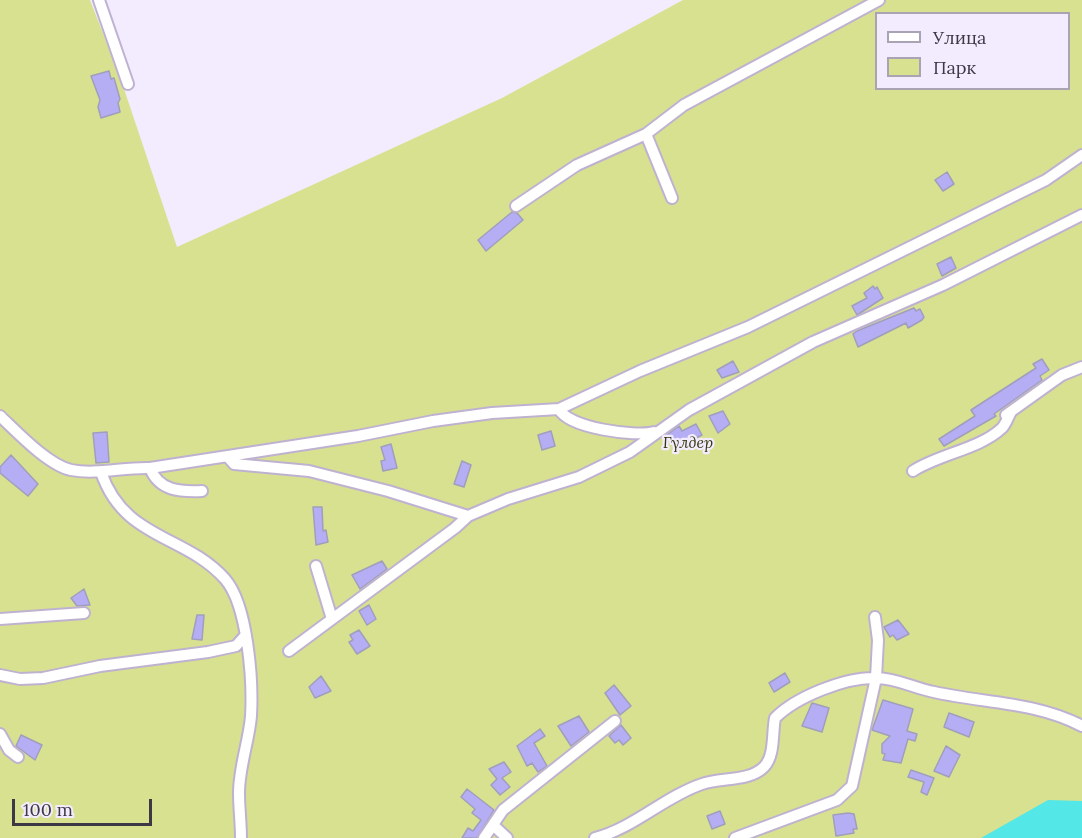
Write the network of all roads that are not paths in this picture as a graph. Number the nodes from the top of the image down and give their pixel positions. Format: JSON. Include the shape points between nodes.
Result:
{"nodes":[{"id":1,"x":99,"y":0,"type":"edge"},
{"id":2,"x":879,"y":0,"type":"edge"},
{"id":3,"x":128,"y":84,"type":"dead end"},
{"id":4,"x":646,"y":134,"type":"junction"},
{"id":5,"x":1082,"y":155,"type":"edge"},
{"id":6,"x":672,"y":198,"type":"dead end"},
{"id":7,"x":516,"y":206,"type":"dead end"},
{"id":8,"x":1082,"y":215,"type":"edge"},
{"id":9,"x":1082,"y":367,"type":"edge"},
{"id":10,"x":559,"y":409,"type":"junction"},
{"id":11,"x":0,"y":416,"type":"edge"},
{"id":12,"x":656,"y":432,"type":"junction"},
{"id":13,"x":227,"y":456,"type":"junction"},
{"id":14,"x":150,"y":468,"type":"junction"},
{"id":15,"x":913,"y":471,"type":"dead end"},
{"id":16,"x":102,"y":472,"type":"junction"},
{"id":17,"x":202,"y":491,"type":"dead end"},
{"id":18,"x":468,"y":516,"type":"junction"},
{"id":19,"x":316,"y":566,"type":"dead end"},
{"id":20,"x":84,"y":613,"type":"dead end"},
{"id":21,"x":875,"y":617,"type":"dead end"},
{"id":22,"x":0,"y":619,"type":"edge"},
{"id":23,"x":332,"y":619,"type":"junction"},
{"id":24,"x":244,"y":637,"type":"junction"},
{"id":25,"x":289,"y":651,"type":"dead end"},
{"id":26,"x":0,"y":675,"type":"edge"},
{"id":27,"x":876,"y":678,"type":"junction"},
{"id":28,"x":615,"y":721,"type":"dead end"},
{"id":29,"x":1082,"y":726,"type":"edge"},
{"id":30,"x":0,"y":734,"type":"edge"},
{"id":31,"x":18,"y":757,"type":"dead end"},
{"id":32,"x":493,"y":825,"type":"junction"},
{"id":33,"x":241,"y":838,"type":"edge"},
{"id":34,"x":484,"y":838,"type":"edge"},
{"id":35,"x":507,"y":838,"type":"edge"},
{"id":36,"x":595,"y":838,"type":"edge"},
{"id":37,"x":735,"y":838,"type":"edge"}],
"edges":[{"from":1,"to":3,"type":"street"},
{"from":2,"to":4,"type":"street","via":[[694,100]]},
{"from":4,"to":6,"type":"street"},
{"from":4,"to":7,"type":"street","via":[[578,165]]},
{"from":5,"to":10,"type":"street","via":[[1046,180],[748,327]]},
{"from":8,"to":12,"type":"street","via":[[943,285],[813,342]]},
{"from":9,"to":15,"type":"street","via":[[1062,375],[1008,414],[1003,427],[990,436]]},
{"from":10,"to":12,"type":"street","via":[[574,421],[594,428]]},
{"from":10,"to":13,"type":"street","via":[[433,421]]},
{"from":11,"to":16,"type":"street","via":[[39,452],[69,470]]},
{"from":12,"to":18,"type":"street","via":[[630,452],[579,477]]},
{"from":13,"to":14,"type":"street"},
{"from":13,"to":18,"type":"street","via":[[234,464],[309,471],[353,481]]},
{"from":14,"to":16,"type":"street"},
{"from":14,"to":17,"type":"street","via":[[154,478],[170,490]]},
{"from":16,"to":24,"type":"street","via":[[119,507],[142,527],[225,579],[235,595]]},
{"from":18,"to":23,"type":"street"},
{"from":19,"to":23,"type":"street"},
{"from":20,"to":22,"type":"street"},
{"from":21,"to":27,"type":"street"},
{"from":23,"to":25,"type":"street"},
{"from":24,"to":26,"type":"street","via":[[236,646],[208,652],[43,678],[20,680]]},
{"from":24,"to":33,"type":"street","via":[[251,716],[239,791]]},
{"from":27,"to":29,"type":"street","via":[[1049,712]]},
{"from":27,"to":36,"type":"street","via":[[818,691],[784,709],[775,718],[770,759],[755,773],[703,783],[652,807],[626,826]]},
{"from":27,"to":37,"type":"street","via":[[859,763],[846,795]]},
{"from":28,"to":32,"type":"street","via":[[503,810]]},
{"from":30,"to":31,"type":"street"},
{"from":32,"to":34,"type":"street"},
{"from":32,"to":35,"type":"street"}]}
